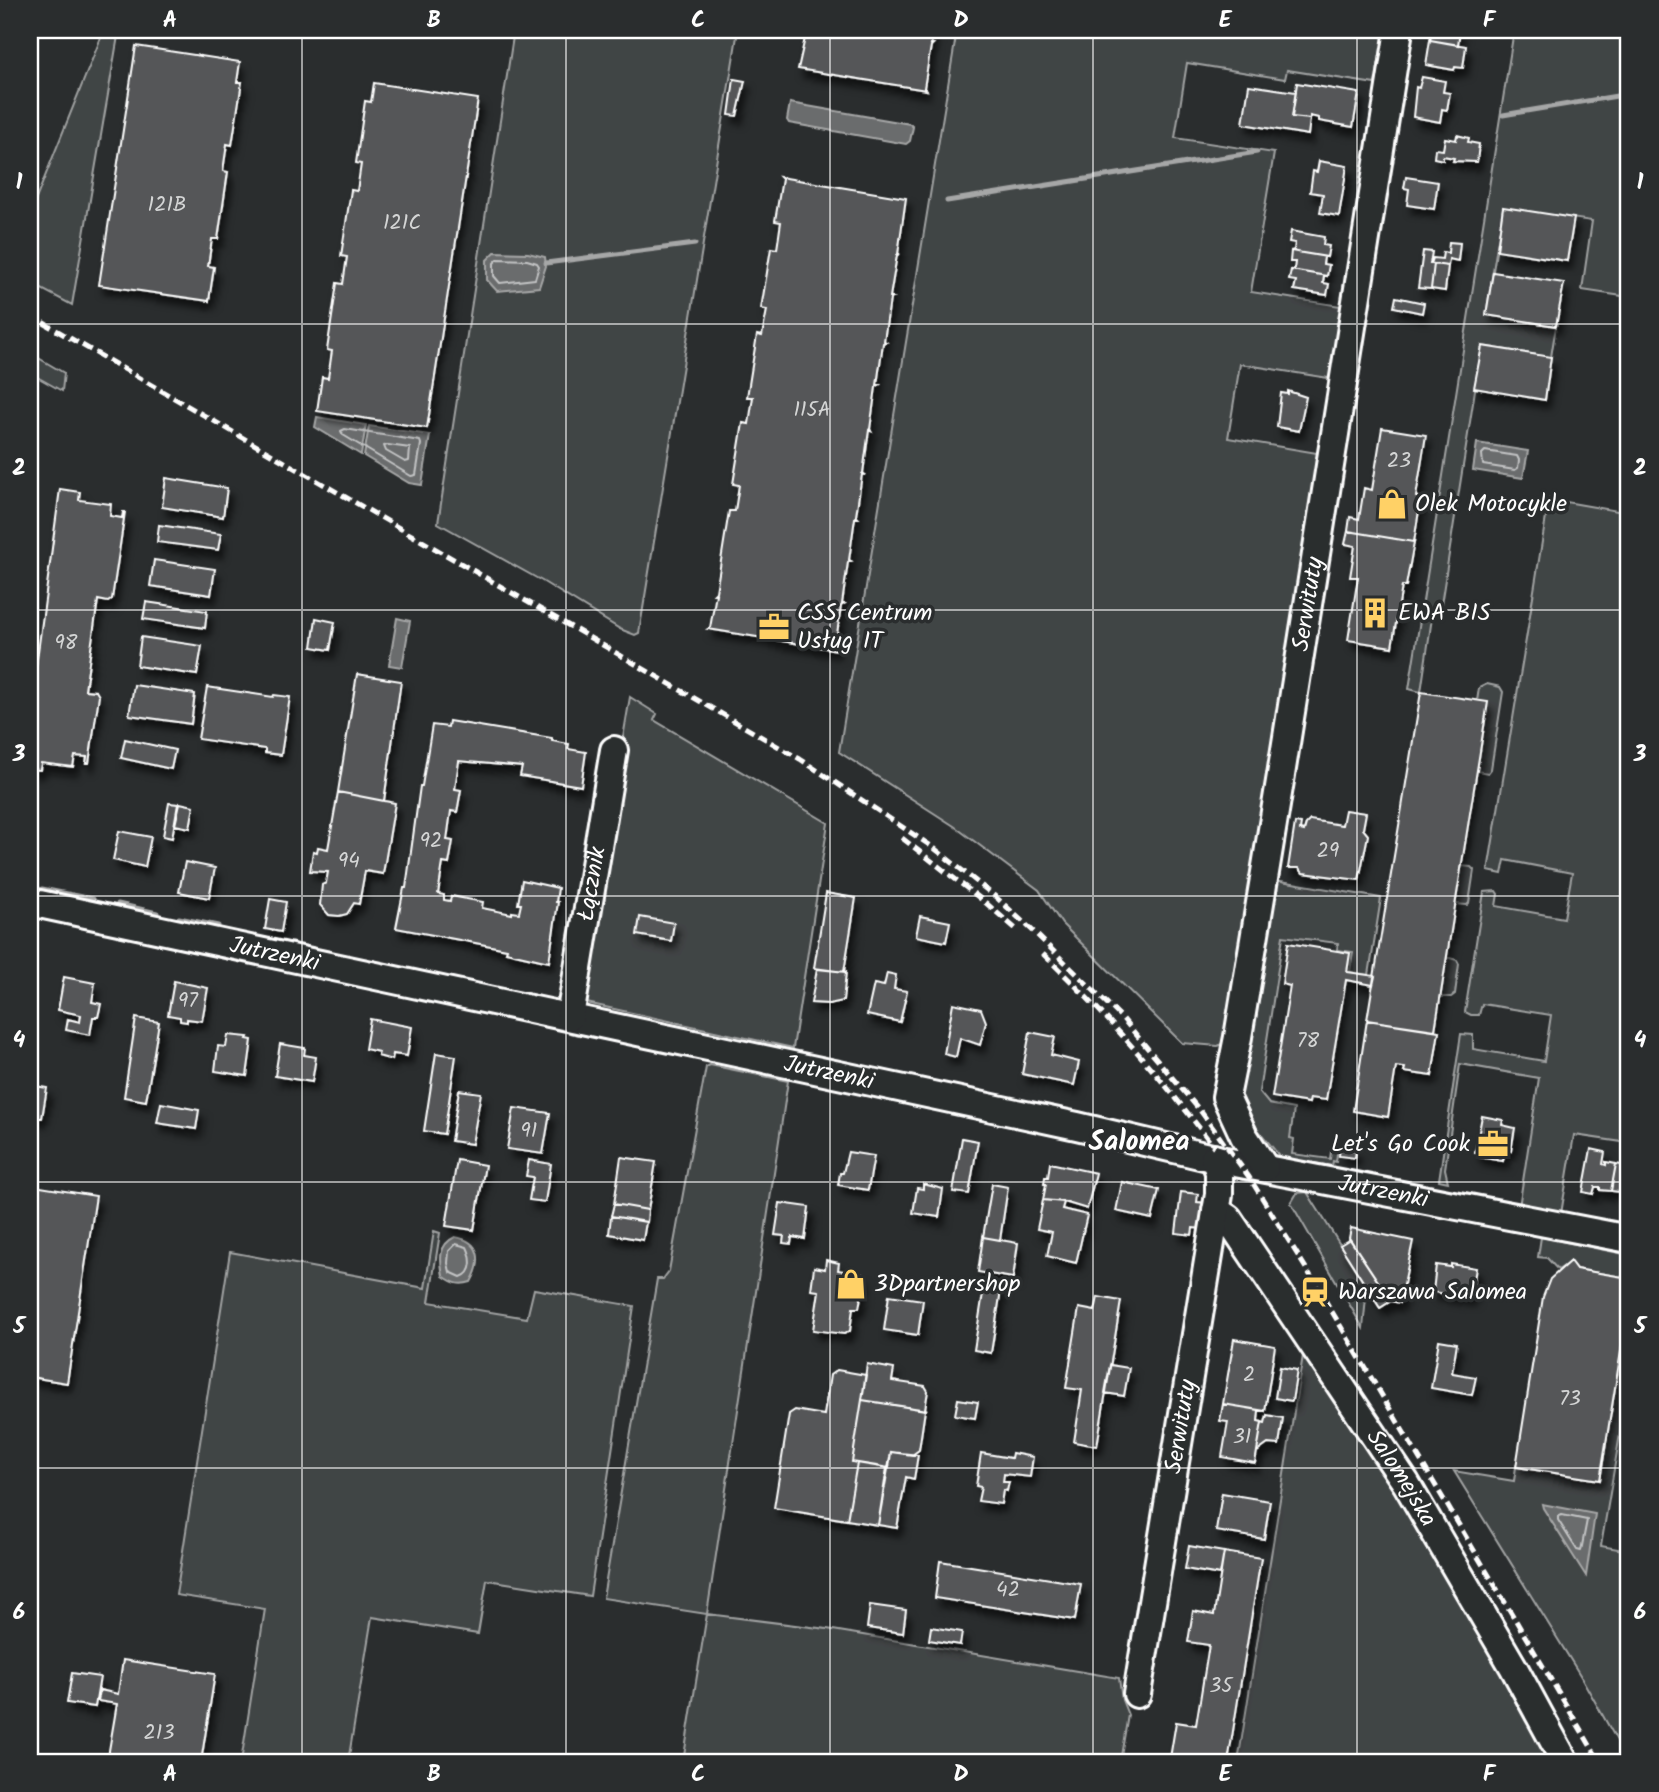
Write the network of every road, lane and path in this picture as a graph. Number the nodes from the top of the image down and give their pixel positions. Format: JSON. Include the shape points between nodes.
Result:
{"nodes":[{"id":1,"x":1399,"y":30,"type":"edge"},
{"id":2,"x":614,"y":750,"type":"dead end"},
{"id":3,"x":30,"y":902,"type":"edge"},
{"id":4,"x":570,"y":1017,"type":"junction"},
{"id":5,"x":1213,"y":1158,"type":"junction"},
{"id":6,"x":1265,"y":1168,"type":"junction"},
{"id":7,"x":1216,"y":1210,"type":"junction"},
{"id":8,"x":1629,"y":1240,"type":"edge"},
{"id":9,"x":1137,"y":1694,"type":"dead end"},
{"id":10,"x":1565,"y":1762,"type":"edge"}],
"edges":[{"from":1,"to":6,"type":"street","name":"Serwituty","via":[[1226,1097]]},
{"from":2,"to":4,"type":"street","name":"Łącznik"},
{"from":3,"to":4,"type":"street","name":"Jutrzenki"},
{"from":4,"to":5,"type":"street","name":"Jutrzenki"},
{"from":5,"to":6,"type":"street","name":"Jutrzenki"},
{"from":5,"to":7,"type":"street","name":"Serwituty","via":[[1219,1172]]},
{"from":6,"to":8,"type":"street","name":"Jutrzenki"},
{"from":7,"to":9,"type":"street","name":"Serwituty"},
{"from":7,"to":10,"type":"street","name":"Salomejska","via":[[1228,1218],[1406,1483]]}]}
